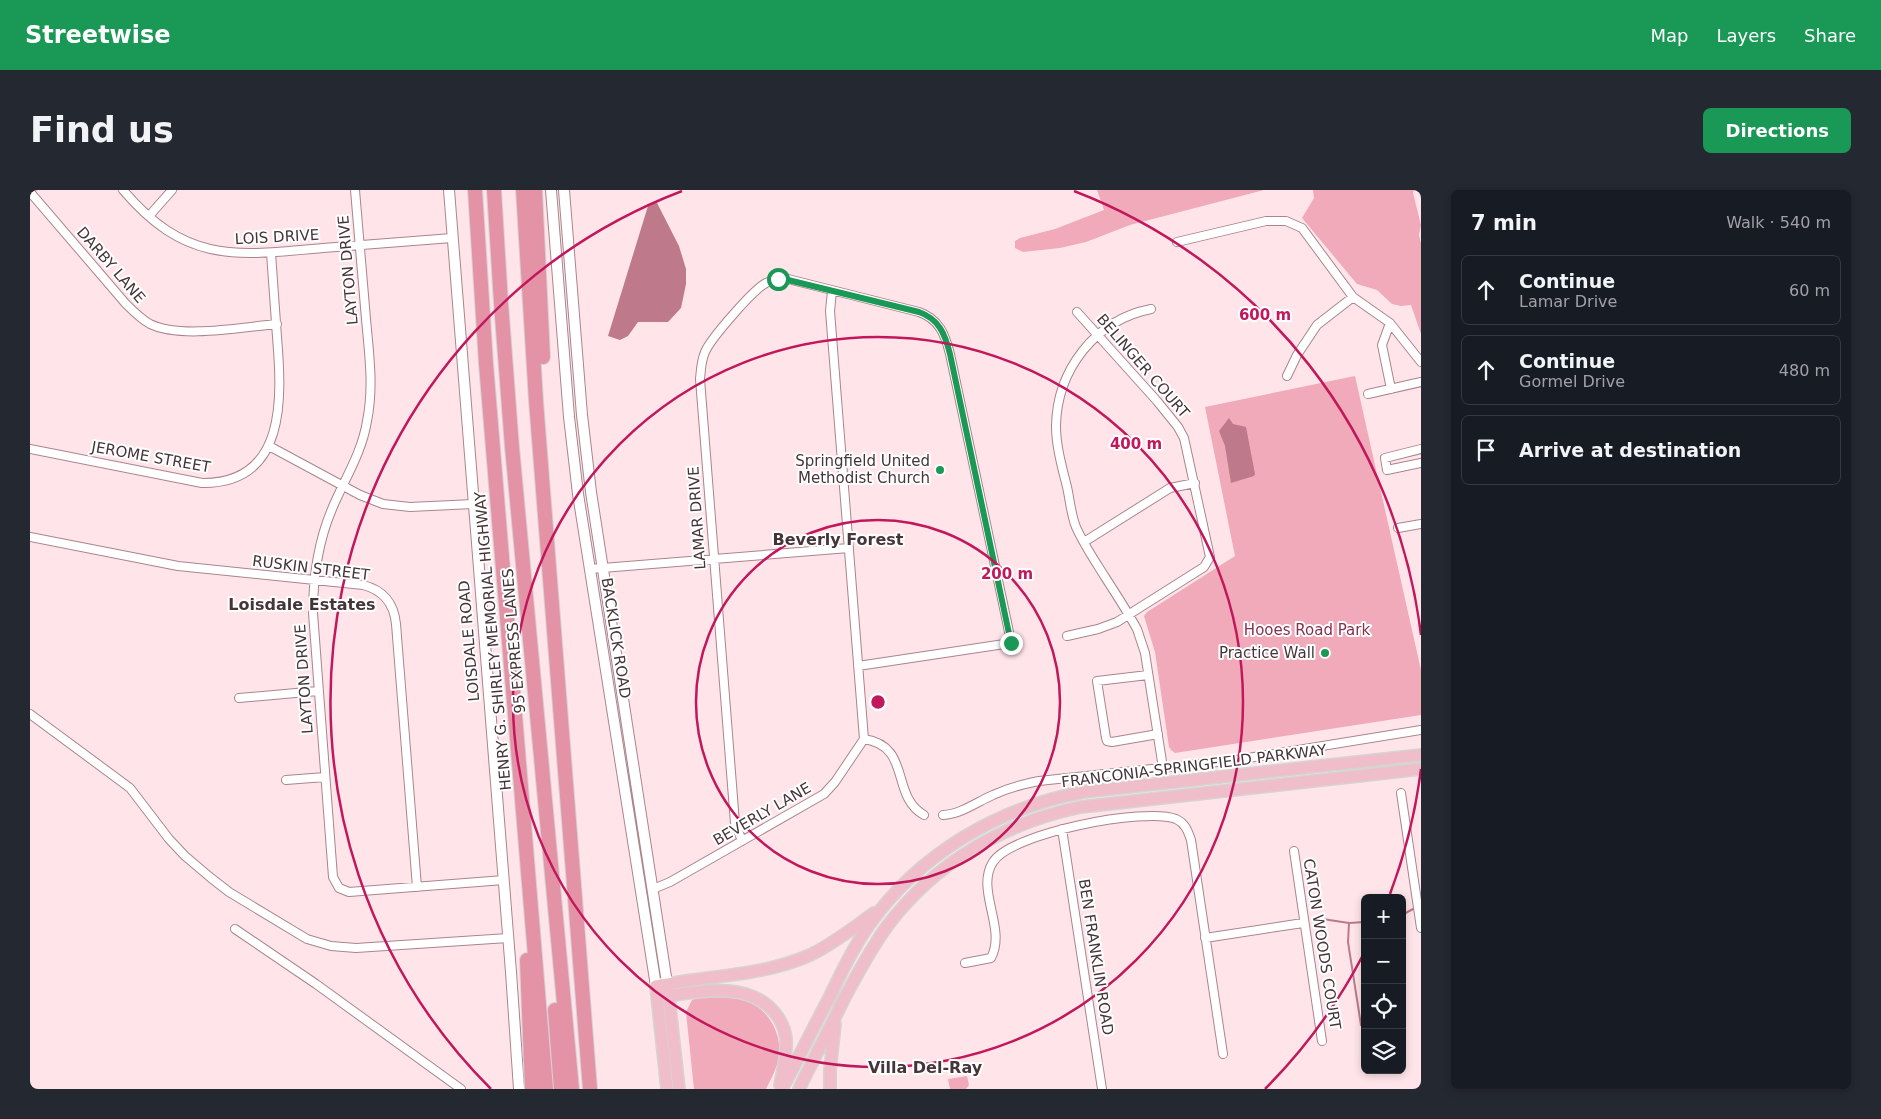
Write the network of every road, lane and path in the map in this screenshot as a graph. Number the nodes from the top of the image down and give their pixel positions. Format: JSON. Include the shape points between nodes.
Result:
{"nodes":[{"id":1,"x":123,"y":190,"type":"edge"},
{"id":2,"x":172,"y":190,"type":"edge"},
{"id":3,"x":355,"y":190,"type":"edge"},
{"id":4,"x":449,"y":190,"type":"edge"},
{"id":5,"x":475,"y":190,"type":"edge"},
{"id":6,"x":494,"y":190,"type":"edge"},
{"id":7,"x":514,"y":190,"type":"edge"},
{"id":8,"x":523,"y":190,"type":"edge"},
{"id":9,"x":535,"y":190,"type":"edge"},
{"id":10,"x":551,"y":190,"type":"edge"},
{"id":11,"x":564,"y":190,"type":"edge"},
{"id":12,"x":30,"y":192,"type":"edge"},
{"id":13,"x":149,"y":216,"type":"junction"},
{"id":14,"x":452,"y":238,"type":"junction"},
{"id":15,"x":525,"y":238,"type":"junction"},
{"id":16,"x":1177,"y":242,"type":"dead end"},
{"id":17,"x":360,"y":245,"type":"junction"},
{"id":18,"x":271,"y":253,"type":"junction"},
{"id":19,"x":832,"y":290,"type":"junction"},
{"id":20,"x":1354,"y":297,"type":"junction"},
{"id":21,"x":1151,"y":308,"type":"dead end"},
{"id":22,"x":1077,"y":312,"type":"dead end"},
{"id":23,"x":1390,"y":322,"type":"junction"},
{"id":24,"x":276,"y":324,"type":"junction"},
{"id":25,"x":1098,"y":335,"type":"junction"},
{"id":26,"x":1421,"y":362,"type":"edge"},
{"id":27,"x":1287,"y":376,"type":"dead end"},
{"id":28,"x":1421,"y":382,"type":"edge"},
{"id":29,"x":1391,"y":389,"type":"junction"},
{"id":30,"x":1368,"y":394,"type":"dead end"},
{"id":31,"x":269,"y":446,"type":"junction"},
{"id":32,"x":30,"y":449,"type":"edge"},
{"id":33,"x":1421,"y":449,"type":"edge"},
{"id":34,"x":1421,"y":463,"type":"edge"},
{"id":35,"x":1195,"y":482,"type":"junction"},
{"id":36,"x":343,"y":486,"type":"junction"},
{"id":37,"x":473,"y":504,"type":"junction"},
{"id":38,"x":1421,"y":524,"type":"edge"},
{"id":39,"x":1398,"y":528,"type":"dead end"},
{"id":40,"x":30,"y":537,"type":"edge"},
{"id":41,"x":1084,"y":542,"type":"junction"},
{"id":42,"x":849,"y":548,"type":"junction"},
{"id":43,"x":714,"y":559,"type":"junction"},
{"id":44,"x":602,"y":568,"type":"junction"},
{"id":45,"x":590,"y":570,"type":"junction"},
{"id":46,"x":550,"y":575,"type":"junction"},
{"id":47,"x":314,"y":580,"type":"junction"},
{"id":48,"x":1129,"y":615,"type":"junction"},
{"id":49,"x":1067,"y":636,"type":"dead end"},
{"id":50,"x":858,"y":666,"type":"junction"},
{"id":51,"x":1148,"y":675,"type":"junction"},
{"id":52,"x":318,"y":691,"type":"junction"},
{"id":53,"x":240,"y":698,"type":"dead end"},
{"id":54,"x":30,"y":714,"type":"edge"},
{"id":55,"x":1421,"y":730,"type":"edge"},
{"id":56,"x":1158,"y":734,"type":"junction"},
{"id":57,"x":864,"y":739,"type":"junction"},
{"id":58,"x":1421,"y":754,"type":"edge"},
{"id":59,"x":1163,"y":768,"type":"junction"},
{"id":60,"x":1421,"y":769,"type":"edge"},
{"id":61,"x":326,"y":777,"type":"junction"},
{"id":62,"x":286,"y":780,"type":"dead end"},
{"id":63,"x":1401,"y":793,"type":"dead end"},
{"id":64,"x":924,"y":815,"type":"dead end"},
{"id":65,"x":943,"y":815,"type":"dead end"},
{"id":66,"x":1062,"y":829,"type":"junction"},
{"id":67,"x":742,"y":841,"type":"junction"},
{"id":68,"x":1294,"y":850,"type":"dead end"},
{"id":69,"x":550,"y":854,"type":"junction"},
{"id":70,"x":504,"y":880,"type":"junction"},
{"id":71,"x":529,"y":884,"type":"junction"},
{"id":72,"x":417,"y":887,"type":"junction"},
{"id":73,"x":653,"y":889,"type":"junction"},
{"id":74,"x":884,"y":906,"type":"junction"},
{"id":75,"x":1303,"y":923,"type":"junction"},
{"id":76,"x":1421,"y":928,"type":"edge"},
{"id":77,"x":235,"y":929,"type":"dead end"},
{"id":78,"x":508,"y":938,"type":"junction"},
{"id":79,"x":1205,"y":938,"type":"junction"},
{"id":80,"x":965,"y":963,"type":"dead end"},
{"id":81,"x":663,"y":991,"type":"junction"},
{"id":82,"x":836,"y":1015,"type":"junction"},
{"id":83,"x":1322,"y":1041,"type":"dead end"},
{"id":84,"x":1223,"y":1054,"type":"dead end"},
{"id":85,"x":461,"y":1089,"type":"edge"},
{"id":86,"x":519,"y":1089,"type":"edge"},
{"id":87,"x":532,"y":1089,"type":"edge"},
{"id":88,"x":546,"y":1089,"type":"edge"},
{"id":89,"x":561,"y":1089,"type":"edge"},
{"id":90,"x":572,"y":1089,"type":"edge"},
{"id":91,"x":590,"y":1089,"type":"edge"},
{"id":92,"x":667,"y":1089,"type":"edge"},
{"id":93,"x":679,"y":1089,"type":"edge"},
{"id":94,"x":781,"y":1089,"type":"edge"},
{"id":95,"x":799,"y":1089,"type":"edge"},
{"id":96,"x":830,"y":1089,"type":"edge"},
{"id":97,"x":1102,"y":1089,"type":"edge"}],
"edges":[{"from":1,"to":13,"type":"street","name":"LOIS DRIVE"},
{"from":2,"to":13,"type":"street"},
{"from":3,"to":17,"type":"street","name":"LAYTON DRIVE"},
{"from":4,"to":14,"type":"main road","name":"LOISDALE ROAD"},
{"from":5,"to":71,"type":"highway","name":"HENRY G. SHIRLEY MEMORIAL HIGHWAY","via":[[486,364]]},
{"from":6,"to":69,"type":"highway","name":"95 EXPRESS LANES","via":[[503,343]]},
{"from":7,"to":15,"type":"highway"},
{"from":8,"to":15,"type":"highway"},
{"from":9,"to":46,"type":"highway","via":[[552,499]]},
{"from":10,"to":45,"type":"main road","name":"BACKLICK ROAD","via":[[572,455]]},
{"from":11,"to":44,"type":"main road","name":"BACKLICK ROAD","via":[[583,425]]},
{"from":12,"to":24,"type":"street","name":"DARBY LANE","via":[[126,304],[149,323],[175,331]]},
{"from":13,"to":18,"type":"street","name":"LOIS DRIVE","via":[[172,234],[204,248],[233,253]]},
{"from":14,"to":17,"type":"street","name":"LOIS DRIVE"},
{"from":14,"to":37,"type":"main road","name":"LOISDALE ROAD"},
{"from":15,"to":46,"type":"highway"},
{"from":16,"to":20,"type":"street","via":[[1266,221],[1286,221],[1302,228]]},
{"from":17,"to":18,"type":"street","name":"LOIS DRIVE"},
{"from":17,"to":36,"type":"street","name":"LAYTON DRIVE","via":[[370,400],[362,444]]},
{"from":18,"to":24,"type":"street","name":"JEROME STREET"},
{"from":19,"to":42,"type":"street","via":[[830,311]]},
{"from":19,"to":43,"type":"street","name":"LAMAR DRIVE","via":[[788,280],[768,282],[719,332],[706,351],[700,379]]},
{"from":19,"to":50,"type":"street","name":"LAMAR DRIVE","via":[[926,315],[936,321],[944,332],[1011,643]]},
{"from":20,"to":23,"type":"street"},
{"from":20,"to":27,"type":"street","via":[[1317,325]]},
{"from":21,"to":25,"type":"street","via":[[1124,316]]},
{"from":22,"to":25,"type":"street","name":"BELINGER COURT"},
{"from":23,"to":26,"type":"street"},
{"from":23,"to":29,"type":"street","via":[[1382,345]]},
{"from":24,"to":31,"type":"street","name":"JEROME STREET","via":[[280,400]]},
{"from":25,"to":35,"type":"street","name":"BELINGER COURT","via":[[1178,427],[1188,448]]},
{"from":25,"to":41,"type":"street","via":[[1085,346],[1072,366],[1060,396],[1056,419],[1058,445],[1074,521]]},
{"from":28,"to":29,"type":"street"},
{"from":29,"to":30,"type":"street"},
{"from":31,"to":32,"type":"street","name":"JEROME STREET","via":[[243,473],[212,483]]},
{"from":31,"to":36,"type":"street"},
{"from":33,"to":34,"type":"street","via":[[1384,458],[1387,470]]},
{"from":35,"to":41,"type":"street","via":[[1170,488]]},
{"from":35,"to":48,"type":"street","name":"BELINGER COURT","via":[[1210,557],[1204,567]]},
{"from":36,"to":37,"type":"street","via":[[370,499],[397,506]]},
{"from":36,"to":47,"type":"street","name":"LAYTON DRIVE","via":[[322,535]]},
{"from":37,"to":70,"type":"main road","name":"LOISDALE ROAD"},
{"from":38,"to":39,"type":"street"},
{"from":40,"to":47,"type":"street","name":"RUSKIN STREET","via":[[178,566]]},
{"from":41,"to":48,"type":"street"},
{"from":42,"to":43,"type":"street"},
{"from":42,"to":50,"type":"street"},
{"from":43,"to":44,"type":"street"},
{"from":43,"to":67,"type":"street","name":"LAMAR DRIVE","via":[[735,824]]},
{"from":44,"to":45,"type":"street"},
{"from":44,"to":73,"type":"main road","name":"BACKLICK ROAD"},
{"from":45,"to":81,"type":"main road","name":"BACKLICK ROAD"},
{"from":46,"to":91,"type":"highway"},
{"from":47,"to":52,"type":"street","name":"LAYTON DRIVE","via":[[312,613]]},
{"from":47,"to":72,"type":"street","name":"RUSKIN STREET","via":[[371,587],[385,596],[394,610]]},
{"from":48,"to":49,"type":"street","via":[[1098,629]]},
{"from":48,"to":51,"type":"street","via":[[1141,640]]},
{"from":50,"to":57,"type":"street"},
{"from":51,"to":56,"type":"street"},
{"from":51,"to":56,"type":"street","via":[[1097,681],[1106,738],[1112,742]]},
{"from":52,"to":53,"type":"street"},
{"from":52,"to":61,"type":"street","name":"LAYTON DRIVE"},
{"from":54,"to":78,"type":"street","via":[[130,788],[169,839],[201,871],[229,892],[307,939],[331,946],[356,948]]},
{"from":55,"to":59,"type":"street"},
{"from":56,"to":59,"type":"street"},
{"from":57,"to":64,"type":"street","via":[[876,741],[888,750],[899,769],[907,798],[914,809]]},
{"from":57,"to":67,"type":"street","name":"BEVERLY LANE","via":[[824,794]]},
{"from":58,"to":74,"type":"main road","name":"FRANCONIA-SPRINGFIELD PARKWAY","via":[[1100,789],[1040,802],[998,818],[950,846],[914,874]]},
{"from":59,"to":65,"type":"street","via":[[1026,784],[997,793],[956,814]]},
{"from":60,"to":82,"type":"main road","name":"FRANCONIA-SPRINGFIELD PARKWAY","via":[[1081,807],[1048,814],[1012,828],[960,857],[909,900],[872,948]]},
{"from":61,"to":62,"type":"street"},
{"from":61,"to":72,"type":"street","name":"LAYTON DRIVE","via":[[333,878],[337,886],[350,892]]},
{"from":63,"to":76,"type":"street"},
{"from":66,"to":79,"type":"street","via":[[1152,816],[1176,819],[1188,832]]},
{"from":66,"to":80,"type":"street","via":[[1010,847],[994,860],[988,878],[995,951],[991,958]]},
{"from":66,"to":97,"type":"street","name":"BEN FRANKLIN ROAD"},
{"from":67,"to":73,"type":"street","name":"BEVERLY LANE"},
{"from":68,"to":75,"type":"street","name":"CATON WOODS COURT"},
{"from":69,"to":89,"type":"highway","via":[[548,904]]},
{"from":69,"to":90,"type":"highway","name":"95 EXPRESS LANES"},
{"from":70,"to":72,"type":"street","name":"LAYTON DRIVE"},
{"from":70,"to":78,"type":"main road","name":"LOISDALE ROAD"},
{"from":71,"to":87,"type":"highway","via":[[526,950]]},
{"from":71,"to":88,"type":"highway","name":"HENRY G. SHIRLEY MEMORIAL HIGHWAY"},
{"from":73,"to":81,"type":"main road","name":"BACKLICK ROAD"},
{"from":74,"to":81,"type":"main road","via":[[827,946],[792,962]]},
{"from":74,"to":94,"type":"main road","name":"FRANCONIA-SPRINGFIELD PARKWAY","via":[[852,953]]},
{"from":75,"to":79,"type":"street"},
{"from":75,"to":83,"type":"street","name":"CATON WOODS COURT"},
{"from":77,"to":85,"type":"street"},
{"from":78,"to":86,"type":"main road","name":"LOISDALE ROAD"},
{"from":79,"to":84,"type":"street"},
{"from":81,"to":92,"type":"main road","name":"BACKLICK ROAD"},
{"from":81,"to":93,"type":"main road","name":"BACKLICK ROAD"},
{"from":81,"to":94,"type":"main road","via":[[729,991],[753,997],[767,1005],[780,1021],[786,1038]]},
{"from":82,"to":95,"type":"main road","name":"FRANCONIA-SPRINGFIELD PARKWAY"},
{"from":82,"to":96,"type":"main road"}]}
